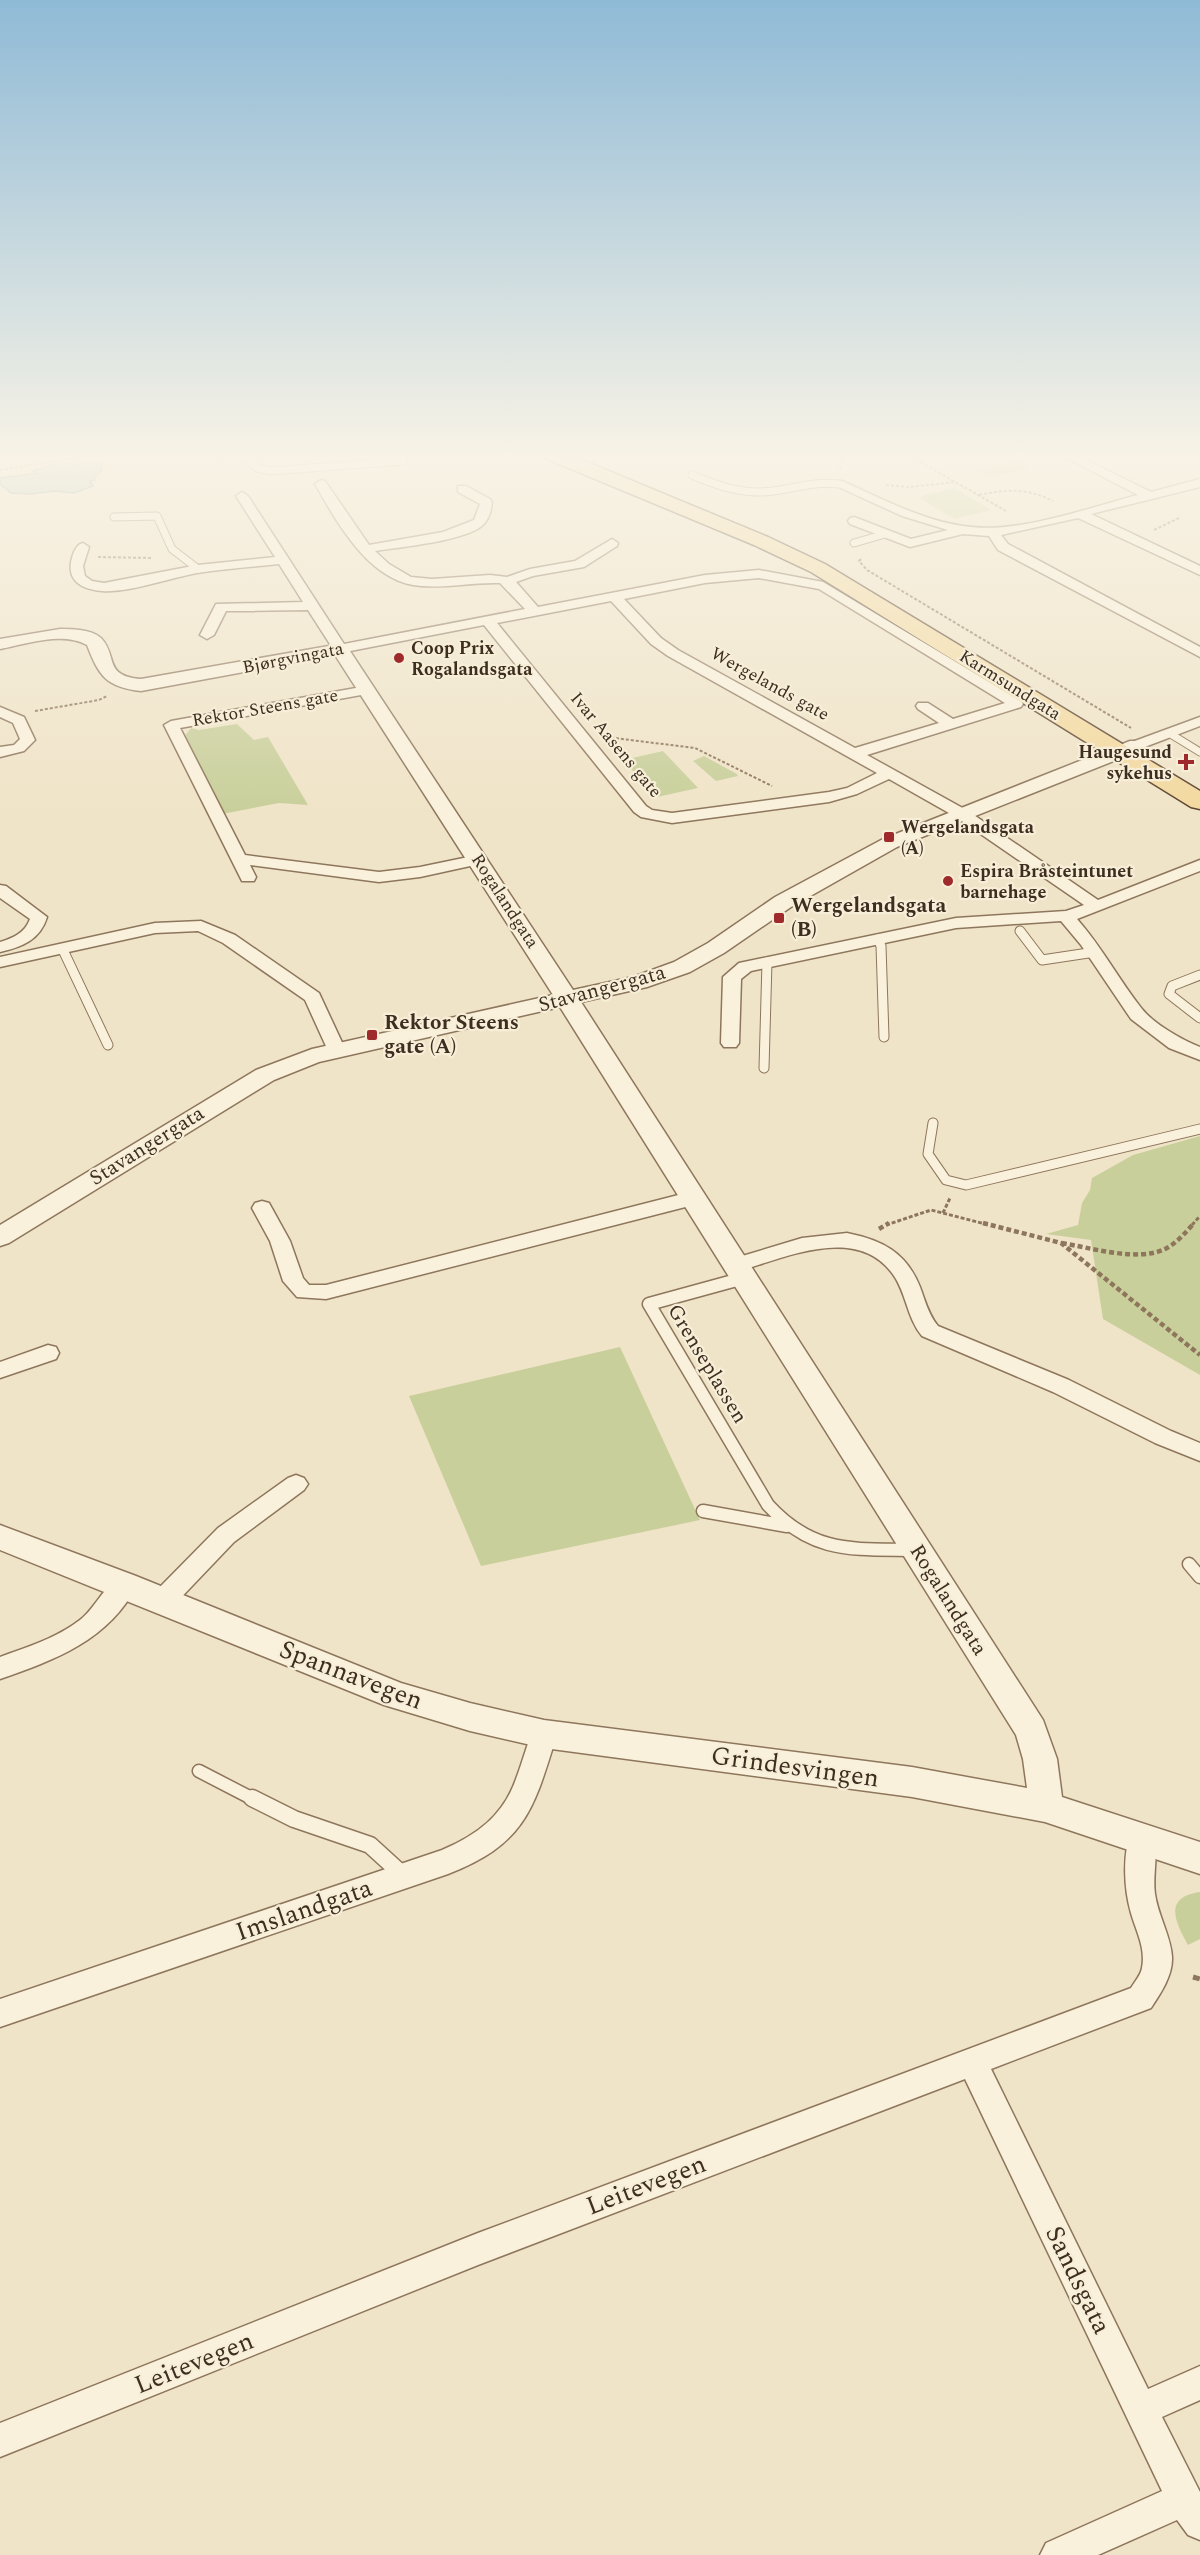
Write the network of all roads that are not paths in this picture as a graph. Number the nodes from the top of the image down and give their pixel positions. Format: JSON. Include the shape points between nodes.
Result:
{"nodes":[{"id":1,"x":78,"y":574,"type":"edge"},
{"id":2,"x":172,"y":574,"type":"edge"},
{"id":3,"x":292,"y":574,"type":"edge"},
{"id":4,"x":393,"y":574,"type":"edge"},
{"id":5,"x":527,"y":574,"type":"edge"},
{"id":6,"x":748,"y":574,"type":"edge"},
{"id":7,"x":767,"y":574,"type":"edge"},
{"id":8,"x":829,"y":574,"type":"edge"},
{"id":9,"x":844,"y":574,"type":"edge"},
{"id":10,"x":1057,"y":574,"type":"edge"},
{"id":11,"x":508,"y":581,"type":"junction"},
{"id":12,"x":615,"y":597,"type":"junction"},
{"id":13,"x":312,"y":606,"type":"junction"},
{"id":14,"x":535,"y":612,"type":"junction"},
{"id":15,"x":488,"y":621,"type":"junction"},
{"id":16,"x":207,"y":635,"type":"dead end"},
{"id":17,"x":0,"y":644,"type":"edge"},
{"id":18,"x":340,"y":649,"type":"junction"},
{"id":19,"x":1200,"y":653,"type":"edge"},
{"id":20,"x":367,"y":690,"type":"junction"},
{"id":21,"x":923,"y":706,"type":"dead end"},
{"id":22,"x":0,"y":711,"type":"edge"},
{"id":23,"x":1200,"y":722,"type":"edge"},
{"id":24,"x":951,"y":724,"type":"junction"},
{"id":25,"x":1169,"y":733,"type":"junction"},
{"id":26,"x":1128,"y":741,"type":"junction"},
{"id":27,"x":0,"y":752,"type":"edge"},
{"id":28,"x":1200,"y":752,"type":"edge"},
{"id":29,"x":856,"y":753,"type":"junction"},
{"id":30,"x":890,"y":773,"type":"junction"},
{"id":31,"x":1200,"y":783,"type":"edge"},
{"id":32,"x":1200,"y":802,"type":"edge"},
{"id":33,"x":962,"y":814,"type":"junction"},
{"id":34,"x":240,"y":859,"type":"junction"},
{"id":35,"x":478,"y":860,"type":"junction"},
{"id":36,"x":1200,"y":865,"type":"edge"},
{"id":37,"x":248,"y":877,"type":"dead end"},
{"id":38,"x":0,"y":890,"type":"edge"},
{"id":39,"x":1095,"y":905,"type":"junction"},
{"id":40,"x":1066,"y":916,"type":"junction"},
{"id":41,"x":1020,"y":931,"type":"dead end"},
{"id":42,"x":878,"y":939,"type":"junction"},
{"id":43,"x":0,"y":946,"type":"edge"},
{"id":44,"x":63,"y":950,"type":"junction"},
{"id":45,"x":1095,"y":952,"type":"junction"},
{"id":46,"x":0,"y":962,"type":"edge"},
{"id":47,"x":767,"y":962,"type":"junction"},
{"id":48,"x":1200,"y":975,"type":"edge"},
{"id":49,"x":568,"y":999,"type":"junction"},
{"id":50,"x":1200,"y":1018,"type":"edge"},
{"id":51,"x":884,"y":1037,"type":"dead end"},
{"id":52,"x":730,"y":1043,"type":"dead end"},
{"id":53,"x":108,"y":1045,"type":"dead end"},
{"id":54,"x":337,"y":1051,"type":"junction"},
{"id":55,"x":1200,"y":1054,"type":"edge"},
{"id":56,"x":764,"y":1068,"type":"dead end"},
{"id":57,"x":933,"y":1123,"type":"dead end"},
{"id":58,"x":1200,"y":1130,"type":"edge"},
{"id":59,"x":694,"y":1198,"type":"junction"},
{"id":60,"x":262,"y":1208,"type":"dead end"},
{"id":61,"x":0,"y":1237,"type":"edge"},
{"id":62,"x":740,"y":1272,"type":"junction"},
{"id":63,"x":48,"y":1353,"type":"dead end"},
{"id":64,"x":0,"y":1370,"type":"edge"},
{"id":65,"x":1200,"y":1452,"type":"edge"},
{"id":66,"x":296,"y":1484,"type":"dead end"},
{"id":67,"x":704,"y":1511,"type":"dead end"},
{"id":68,"x":788,"y":1526,"type":"junction"},
{"id":69,"x":0,"y":1537,"type":"edge"},
{"id":70,"x":917,"y":1551,"type":"junction"},
{"id":71,"x":1189,"y":1564,"type":"dead end"},
{"id":72,"x":1200,"y":1577,"type":"edge"},
{"id":73,"x":126,"y":1585,"type":"junction"},
{"id":74,"x":163,"y":1600,"type":"junction"},
{"id":75,"x":0,"y":1668,"type":"edge"},
{"id":76,"x":544,"y":1734,"type":"junction"},
{"id":77,"x":199,"y":1771,"type":"dead end"},
{"id":78,"x":1045,"y":1807,"type":"junction"},
{"id":79,"x":1142,"y":1839,"type":"junction"},
{"id":80,"x":1200,"y":1858,"type":"edge"},
{"id":81,"x":404,"y":1876,"type":"junction"},
{"id":82,"x":0,"y":2013,"type":"edge"},
{"id":83,"x":972,"y":2062,"type":"junction"},
{"id":84,"x":1200,"y":2383,"type":"edge"},
{"id":85,"x":1140,"y":2409,"type":"junction"},
{"id":86,"x":0,"y":2440,"type":"edge"},
{"id":87,"x":1192,"y":2511,"type":"edge"},
{"id":88,"x":1058,"y":2555,"type":"edge"}],
"edges":[{"from":1,"to":2,"type":"street","via":[[86,585],[95,587]]},
{"from":3,"to":13,"type":"street","name":"Rogalandgata"},
{"from":4,"to":11,"type":"street","via":[[407,581]]},
{"from":5,"to":11,"type":"street"},
{"from":6,"to":12,"type":"street","name":"Bjørgvingata"},
{"from":7,"to":24,"type":"street","name":"Bjørgvingata","via":[[823,586],[1016,704]]},
{"from":8,"to":26,"type":"main road","name":"Karmsundgata"},
{"from":9,"to":26,"type":"main road","name":"Karmsundgata"},
{"from":10,"to":19,"type":"street"},
{"from":11,"to":14,"type":"street"},
{"from":12,"to":14,"type":"street","name":"Bjørgvingata"},
{"from":12,"to":29,"type":"street","name":"Wergelands gate","via":[[656,641],[673,653]]},
{"from":13,"to":16,"type":"street","via":[[221,607]]},
{"from":13,"to":18,"type":"street","name":"Rogalandgata"},
{"from":14,"to":15,"type":"street","name":"Bjørgvingata"},
{"from":15,"to":18,"type":"street","name":"Bjørgvingata"},
{"from":15,"to":30,"type":"street","name":"Ivar Aasens gate","via":[[647,814],[672,818],[795,801],[852,791]]},
{"from":17,"to":18,"type":"street","name":"Bjørgvingata","via":[[58,635],[85,637],[94,641],[112,678],[130,685],[153,685]]},
{"from":18,"to":20,"type":"street","name":"Rogalandgata"},
{"from":20,"to":34,"type":"street","name":"Rektor Steens gate","via":[[171,725]]},
{"from":20,"to":35,"type":"street","name":"Rogalandgata"},
{"from":21,"to":24,"type":"street"},
{"from":22,"to":27,"type":"street","via":[[19,720],[28,740],[19,748]]},
{"from":23,"to":25,"type":"street","name":"Stavangergata"},
{"from":24,"to":29,"type":"street"},
{"from":25,"to":26,"type":"street","name":"Stavangergata"},
{"from":25,"to":28,"type":"lane"},
{"from":26,"to":31,"type":"main road","name":"Karmsundgata"},
{"from":26,"to":32,"type":"main road","name":"Karmsundgata"},
{"from":26,"to":33,"type":"street","name":"Stavangergata"},
{"from":29,"to":30,"type":"street","name":"Wergelands gate"},
{"from":30,"to":33,"type":"street","name":"Wergelands gate"},
{"from":33,"to":39,"type":"street","name":"Wergelands gate"},
{"from":33,"to":49,"type":"street","name":"Stavangergata","via":[[852,863],[682,967]]},
{"from":34,"to":35,"type":"street","via":[[379,877]]},
{"from":34,"to":37,"type":"street","name":"Rektor Steens gate"},
{"from":35,"to":49,"type":"street","name":"Rogalandgata"},
{"from":36,"to":39,"type":"street"},
{"from":38,"to":43,"type":"street","via":[[39,917],[32,934]]},
{"from":39,"to":40,"type":"street"},
{"from":40,"to":42,"type":"street","via":[[956,923]]},
{"from":40,"to":45,"type":"street"},
{"from":41,"to":45,"type":"lane","via":[[1042,960]]},
{"from":42,"to":47,"type":"street"},
{"from":42,"to":51,"type":"lane"},
{"from":44,"to":46,"type":"street"},
{"from":44,"to":53,"type":"lane"},
{"from":44,"to":54,"type":"street","via":[[155,928],[188,925],[213,930],[314,997]]},
{"from":45,"to":55,"type":"street","via":[[1137,1015],[1176,1044]]},
{"from":47,"to":52,"type":"street","via":[[745,967],[732,977]]},
{"from":47,"to":56,"type":"lane"},
{"from":48,"to":50,"type":"lane","via":[[1172,986],[1169,994]]},
{"from":49,"to":54,"type":"street","name":"Stavangergata"},
{"from":49,"to":59,"type":"street","name":"Rogalandgata"},
{"from":54,"to":61,"type":"street","name":"Stavangergata","via":[[288,1065],[236,1090]]},
{"from":57,"to":58,"type":"lane","via":[[928,1154],[946,1180],[966,1185]]},
{"from":59,"to":60,"type":"street","via":[[326,1292],[304,1292],[294,1281],[280,1241]]},
{"from":59,"to":62,"type":"street","name":"Rogalandgata"},
{"from":62,"to":65,"type":"street","via":[[820,1241],[859,1241],[876,1247],[897,1265],[910,1285],[921,1322],[930,1331],[1061,1386]]},
{"from":62,"to":68,"type":"lane","name":"Grenseplassen","via":[[649,1304],[768,1505]]},
{"from":62,"to":70,"type":"street","name":"Rogalandgata"},
{"from":63,"to":64,"type":"street"},
{"from":66,"to":74,"type":"street","via":[[226,1535]]},
{"from":67,"to":68,"type":"lane","name":"Grenseplassen"},
{"from":68,"to":70,"type":"lane","name":"Grenseplassen","via":[[814,1540],[846,1548]]},
{"from":69,"to":73,"type":"street","name":"Spannavegen"},
{"from":70,"to":78,"type":"street","name":"Rogalandgata","via":[[1031,1730],[1041,1757]]},
{"from":71,"to":72,"type":"lane"},
{"from":73,"to":74,"type":"street","name":"Spannavegen"},
{"from":73,"to":75,"type":"street","via":[[107,1609],[71,1639]]},
{"from":74,"to":76,"type":"street","name":"Spannavegen","via":[[396,1695]]},
{"from":76,"to":78,"type":"street","name":"Grindesvingen","via":[[912,1782]]},
{"from":76,"to":81,"type":"street","name":"Imslandgata","via":[[522,1802],[506,1825],[484,1843],[448,1861]]},
{"from":77,"to":81,"type":"lane","via":[[294,1819],[370,1845]]},
{"from":78,"to":79,"type":"street"},
{"from":79,"to":80,"type":"street"},
{"from":79,"to":83,"type":"street","name":"Leitevegen","via":[[1141,1898],[1156,1941],[1157,1965],[1152,1984],[1141,1998]]},
{"from":81,"to":82,"type":"street","name":"Imslandgata"},
{"from":83,"to":85,"type":"street","name":"Sandsgata"},
{"from":83,"to":86,"type":"street","name":"Leitevegen","via":[[478,2249]]},
{"from":84,"to":85,"type":"street"},
{"from":85,"to":87,"type":"street","name":"Sandsgata"},
{"from":87,"to":88,"type":"street","name":"Sandsgata"}]}
